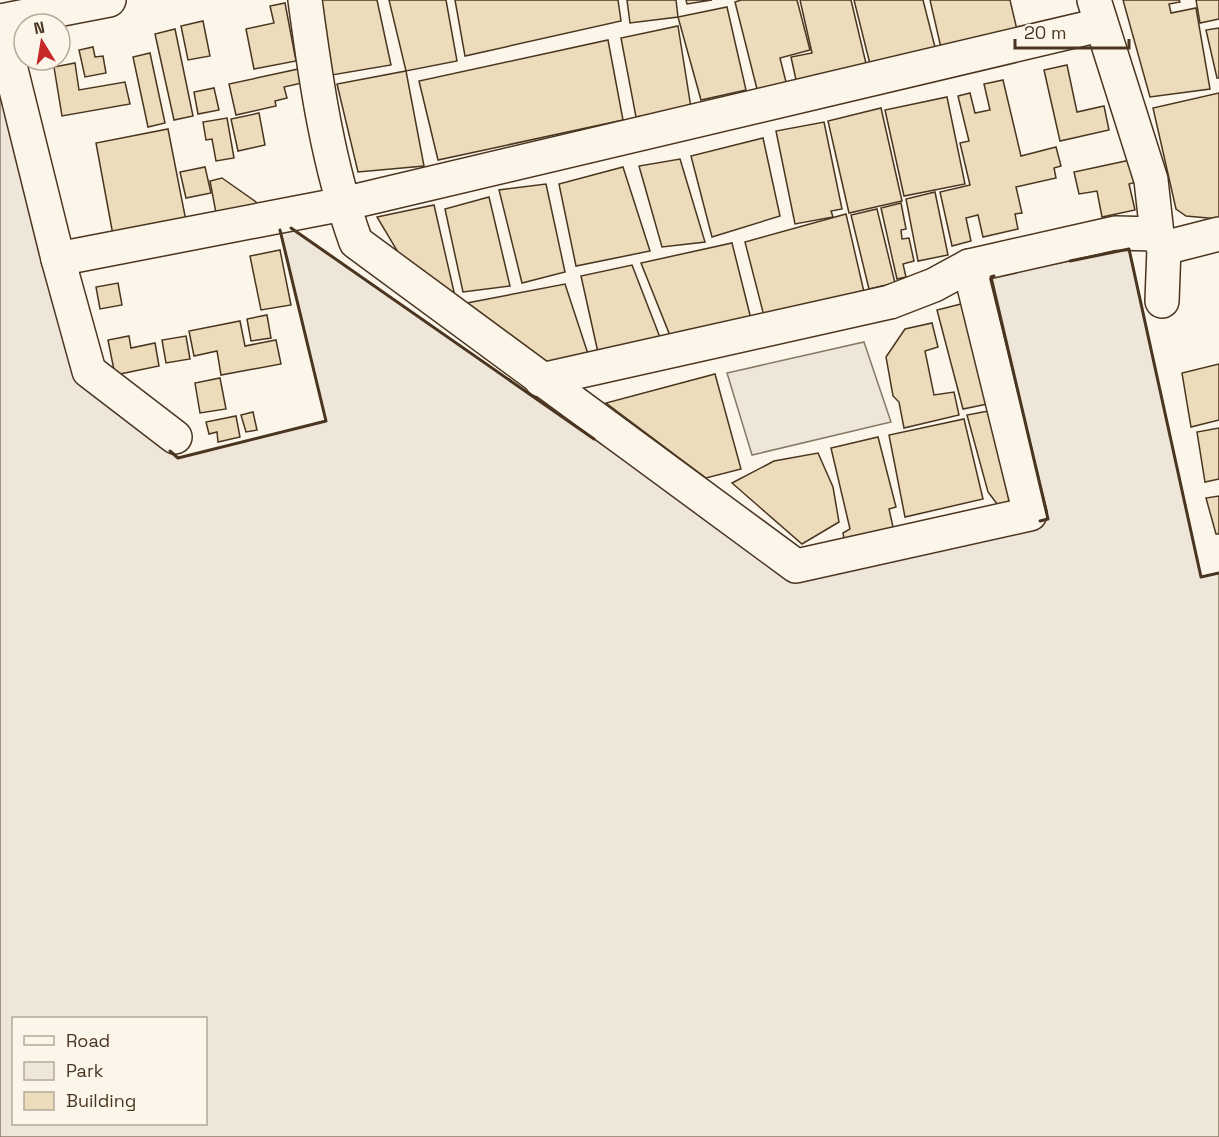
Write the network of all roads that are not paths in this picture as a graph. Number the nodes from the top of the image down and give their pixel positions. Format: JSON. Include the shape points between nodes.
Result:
{"nodes":[{"id":1,"x":109,"y":0,"type":"edge"},
{"id":2,"x":305,"y":0,"type":"edge"},
{"id":3,"x":1097,"y":13,"type":"edge"},
{"id":4,"x":0,"y":21,"type":"edge"},
{"id":5,"x":0,"y":25,"type":"edge"},
{"id":6,"x":343,"y":204,"type":"junction"},
{"id":7,"x":1219,"y":234,"type":"edge"},
{"id":8,"x":1161,"y":241,"type":"junction"},
{"id":9,"x":58,"y":259,"type":"junction"},
{"id":10,"x":969,"y":266,"type":"junction"},
{"id":11,"x":1162,"y":300,"type":"dead end"},
{"id":12,"x":541,"y":380,"type":"junction"},
{"id":13,"x":175,"y":437,"type":"dead end"}],
"edges":[{"from":1,"to":4,"type":"street"},
{"from":2,"to":6,"type":"street","via":[[314,72]]},
{"from":3,"to":6,"type":"street"},
{"from":3,"to":8,"type":"street","via":[[1151,180]]},
{"from":5,"to":9,"type":"street"},
{"from":6,"to":9,"type":"street"},
{"from":6,"to":12,"type":"street","via":[[356,243]]},
{"from":7,"to":8,"type":"street"},
{"from":8,"to":10,"type":"street","via":[[1115,233]]},
{"from":8,"to":11,"type":"street"},
{"from":9,"to":13,"type":"street","via":[[89,371]]},
{"from":10,"to":12,"type":"street","via":[[890,302]]},
{"from":10,"to":12,"type":"street","via":[[1030,514],[796,566]]}]}
